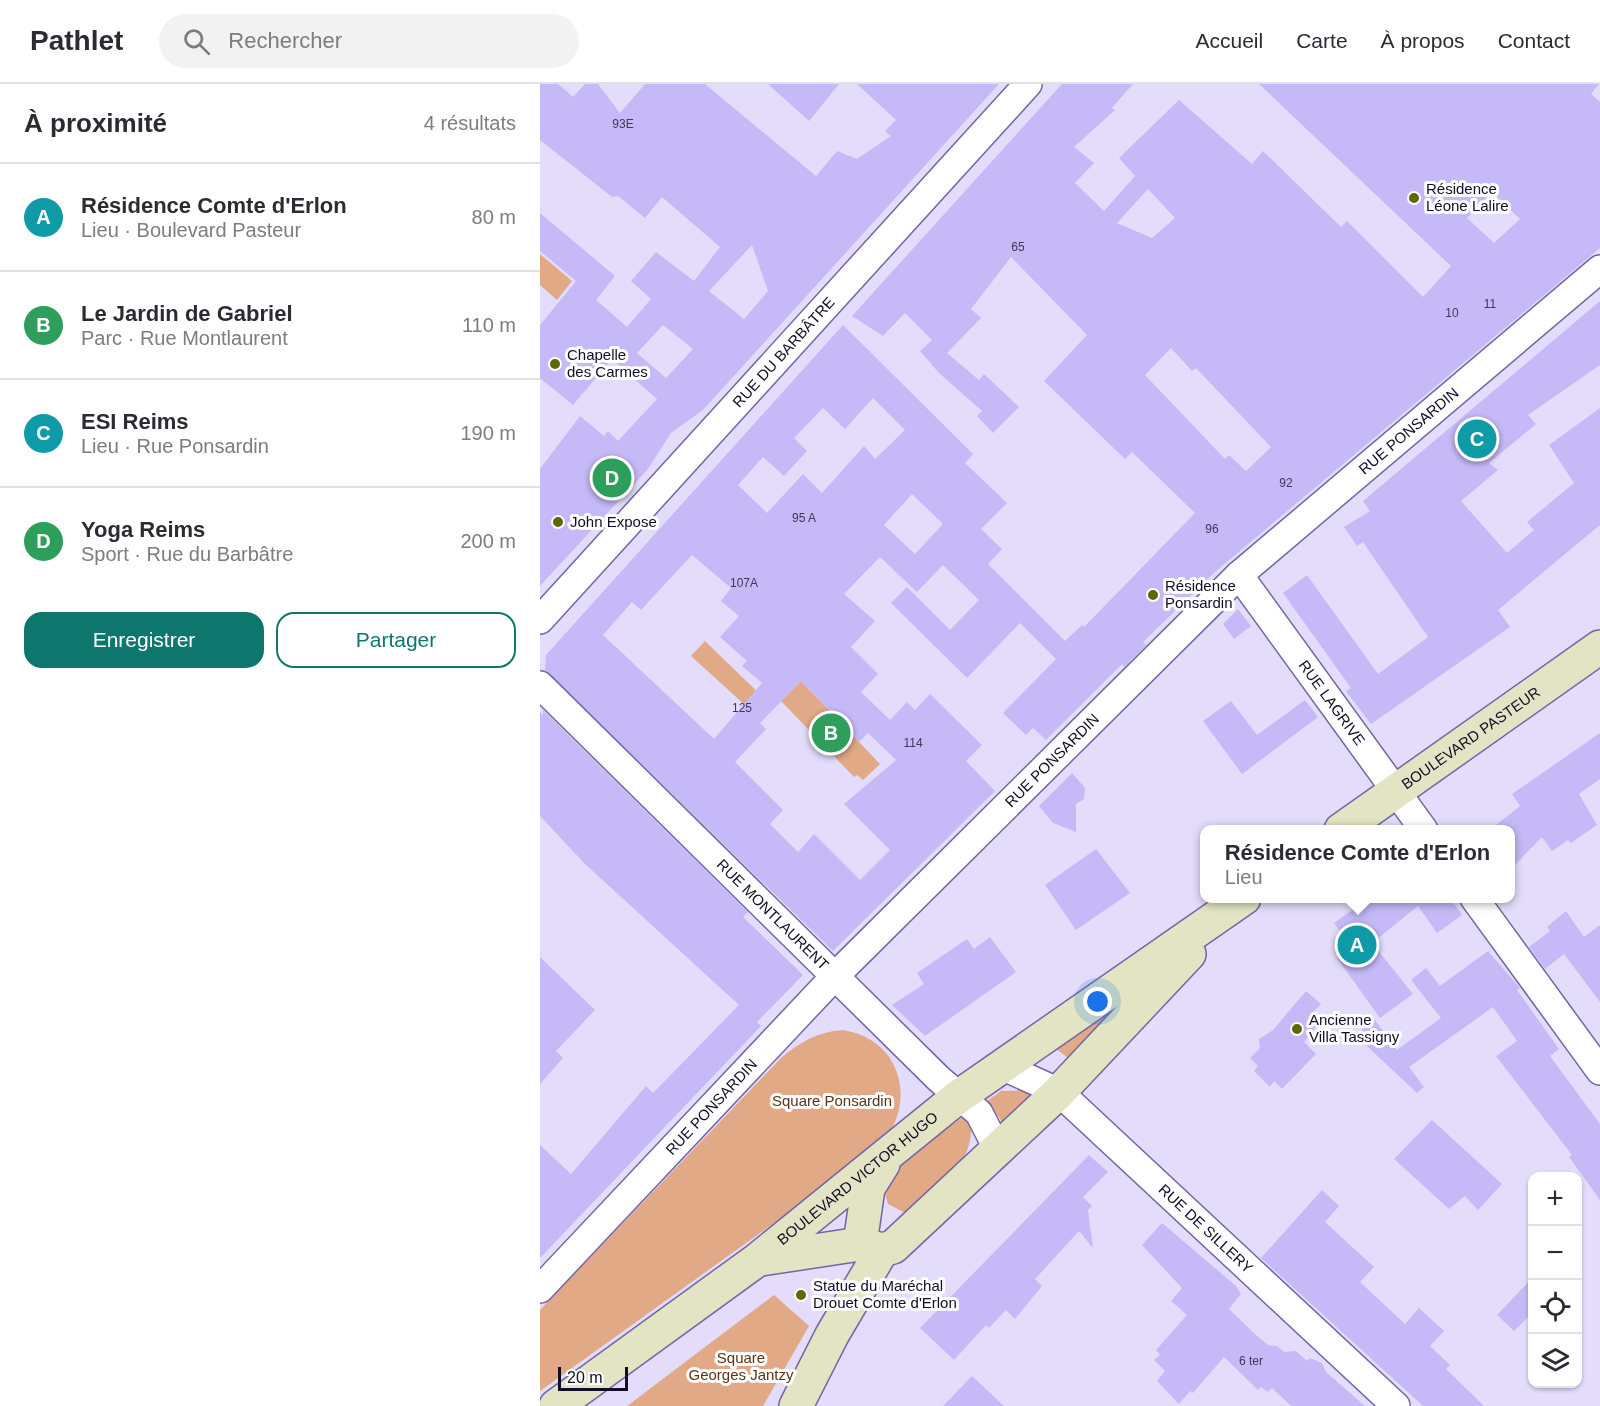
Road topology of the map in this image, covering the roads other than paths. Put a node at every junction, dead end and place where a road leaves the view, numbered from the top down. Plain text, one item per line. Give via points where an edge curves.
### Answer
1 (1028, 84) edge
2 (1600, 269) edge
3 (1239, 575) junction
4 (540, 621) edge
5 (1600, 647) edge
6 (540, 685) edge
7 (1395, 790) junction
8 (1348, 825) edge
9 (1420, 825) edge
10 (1238, 903) edge
11 (1239, 903) edge
12 (1478, 903) edge
13 (835, 976) junction
14 (1004, 1067) junction
15 (1600, 1071) edge
16 (1059, 1092) junction
17 (958, 1097) junction
18 (998, 1150) junction
19 (889, 1156) junction
20 (871, 1247) junction
21 (757, 1260) junction
22 (540, 1289) edge
23 (556, 1406) edge
24 (796, 1406) edge
25 (1396, 1406) edge

1 - 4 street, RUE DU BARBÂTRE
2 - 3 street, RUE PONSARDIN
3 - 7 street, RUE LAGRIVE
3 - 13 street, RUE PONSARDIN
5 - 7 main road, BOULEVARD PASTEUR
6 - 13 street, RUE MONTLAURENT
7 - 8 main road, BOULEVARD PASTEUR
7 - 9 street, RUE LAGRIVE
10 - 14 main road
11 - 16 main road
12 - 15 street
13 - 17 street, RUE MONTLAURENT
13 - 22 street, RUE PONSARDIN
14 - 16 street, RUE DE SILLERY
14 - 17 main road
16 - 18 main road
16 - 25 street, RUE DE SILLERY
17 - 18 street, RUE MONTLAURENT via 979,1113
17 - 19 main road, BOULEVARD VICTOR HUGO
18 - 20 main road via 893,1247
19 - 20 main road via 868,1188
19 - 21 main road, BOULEVARD VICTOR HUGO
20 - 21 main road, BOULEVARD VICTOR HUGO
20 - 24 main road
21 - 23 main road, BOULEVARD VICTOR HUGO

